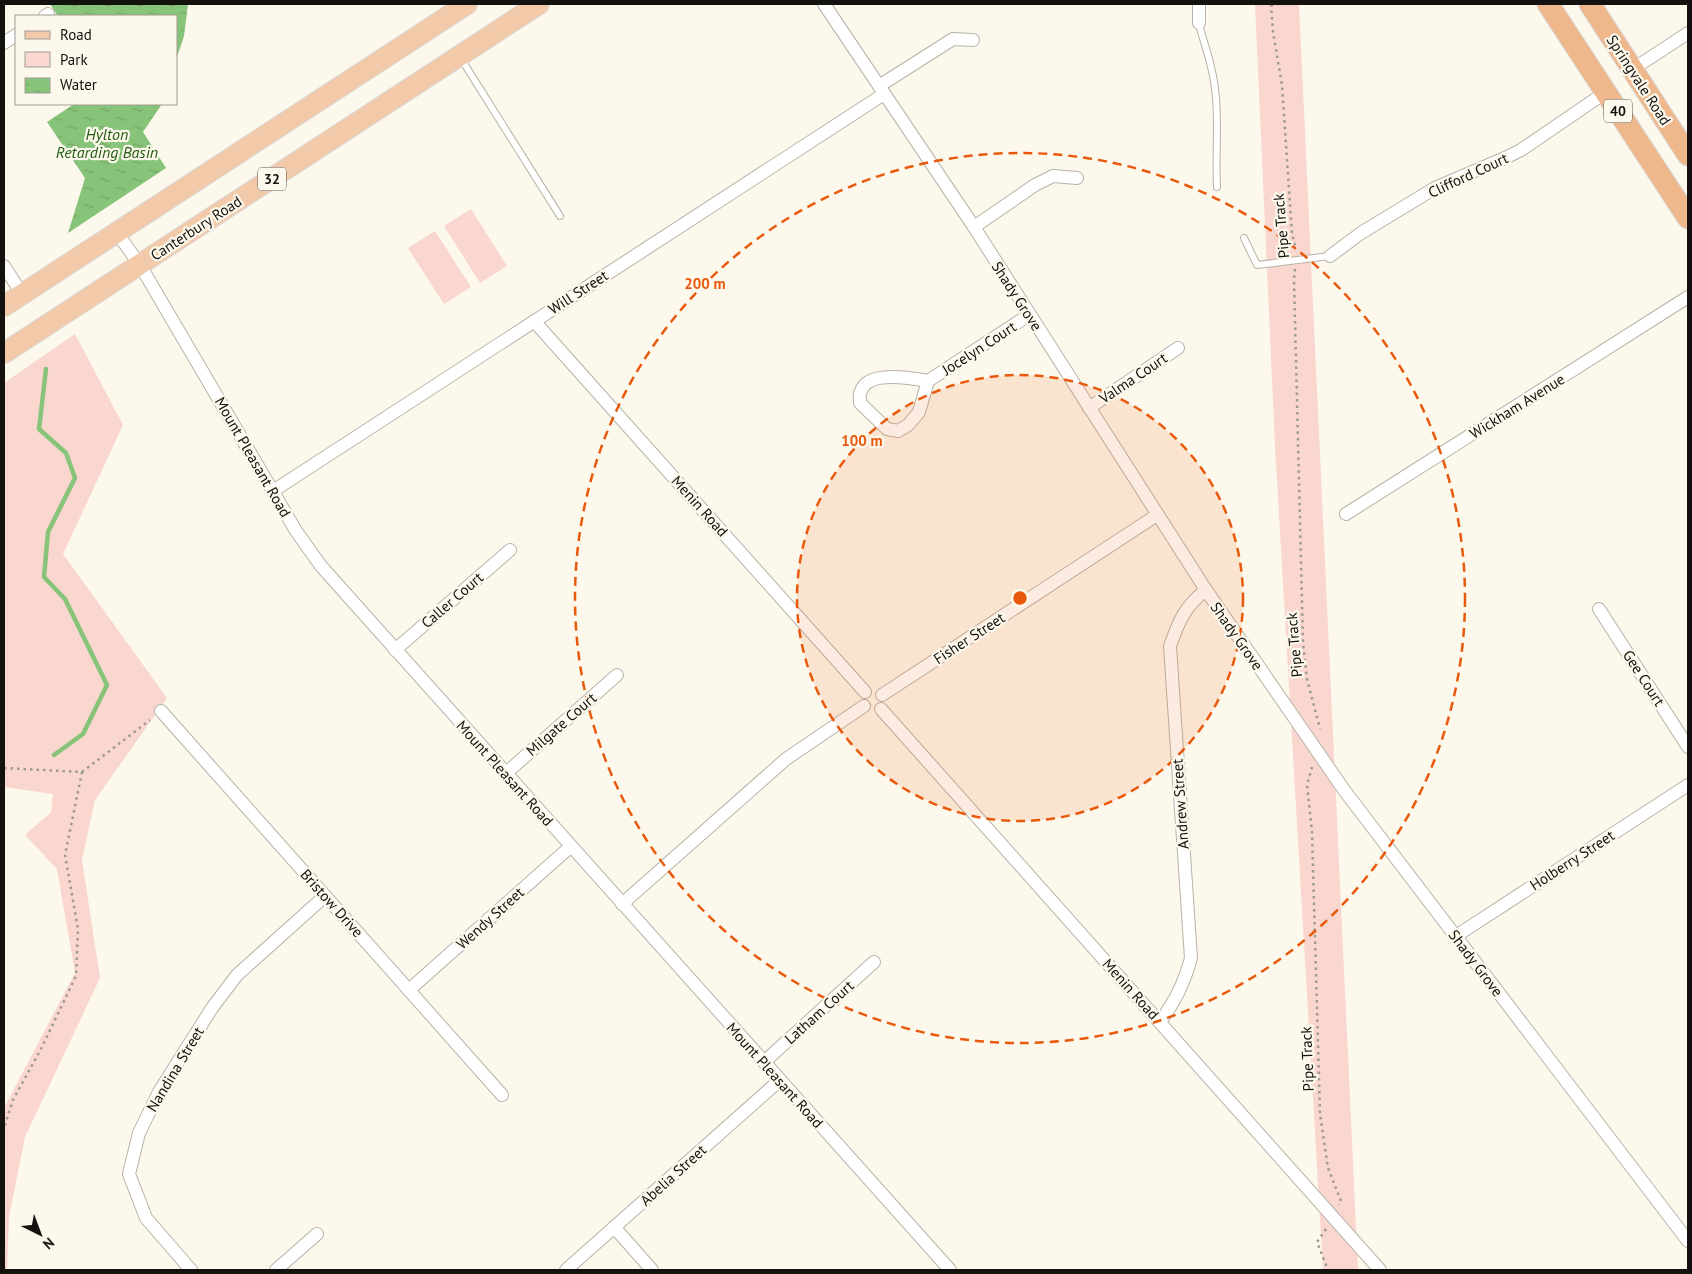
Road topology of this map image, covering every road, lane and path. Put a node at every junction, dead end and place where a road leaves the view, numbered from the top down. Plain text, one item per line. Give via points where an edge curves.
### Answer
1 (467, 4) edge
2 (539, 4) edge
3 (824, 4) edge
4 (1199, 4) edge
5 (1279, 4) edge
6 (1548, 4) edge
7 (1590, 4) edge
8 (1271, 5) edge
9 (1199, 23) joint
10 (1688, 33) edge
11 (15, 36) edge
12 (973, 40) dead end
13 (4, 43) edge
14 (459, 56) junction
15 (1633, 69) junction
16 (882, 90) junction
17 (1606, 92) junction
18 (1688, 155) edge
19 (1077, 178) dead end
20 (1217, 187) dead end
21 (560, 216) dead end
22 (1688, 218) edge
23 (974, 227) junction
24 (117, 233) junction
25 (1244, 238) dead end
26 (1330, 256) joint
27 (1297, 259) junction
28 (140, 265) junction
29 (4, 266) edge
30 (22, 294) junction
31 (1688, 297) edge
32 (4, 306) edge
33 (1029, 315) junction
34 (534, 321) junction
35 (1178, 348) dead end
36 (4, 353) edge
37 (928, 381) junction
38 (1089, 408) junction
39 (272, 491) junction
40 (1346, 514) dead end
41 (1157, 515) junction
42 (510, 550) dead end
43 (1206, 590) junction
44 (1599, 609) dead end
45 (395, 650) junction
46 (617, 675) dead end
47 (866, 692) junction
48 (882, 695) junction
49 (864, 706) junction
50 (881, 709) junction
51 (161, 711) joint
52 (1688, 747) edge
53 (1316, 750) junction
54 (4, 768) edge
55 (82, 772) junction
56 (505, 774) junction
57 (1688, 784) edge
58 (570, 847) junction
59 (325, 896) junction
60 (622, 904) junction
61 (1456, 936) junction
62 (874, 962) dead end
63 (409, 990) junction
64 (1160, 1022) junction
65 (764, 1062) junction
66 (780, 1080) junction
67 (502, 1095) dead end
68 (4, 1128) edge
69 (1333, 1219) junction
70 (614, 1227) junction
71 (317, 1234) dead end
72 (1688, 1241) edge
73 (191, 1270) edge
74 (276, 1270) edge
75 (566, 1270) edge
76 (652, 1270) edge
77 (950, 1270) edge
78 (1328, 1270) edge
79 (1380, 1270) edge

1 - 24 main road, 32
2 - 14 main road, Canterbury Road / 32
3 - 16 street, Shady Grove
4 - 9 street
5 - 8 path
6 - 17 highway, 40
7 - 15 highway, Springvale Road / 40
8 - 27 path, Pipe Track via 1282,85 1292,234
9 - 20 lane via 1212,68 1216,104
10 - 15 street
11 - 13 street
12 - 16 street, Will Street via 953,39
14 - 21 lane
14 - 28 main road, Canterbury Road / 32
15 - 18 highway, Springvale Road / 40
16 - 23 street, Shady Grove
16 - 34 street, Will Street
17 - 22 highway, 40
17 - 26 street, Clifford Court via 1521,150 1436,188 1361,233
19 - 23 street via 1052,176
23 - 33 street, Shady Grove
24 - 28 street, Mount Pleasant Road
24 - 30 main road, 32
25 - 27 lane via 1257,265
26 - 27 lane
27 - 53 path, Pipe Track via 1294,279 1303,643 1307,679 1322,741
28 - 36 main road, Canterbury Road / 32
28 - 39 street, Mount Pleasant Road
29 - 30 street
30 - 32 main road, 32
31 - 40 street, Wickham Avenue
33 - 37 street, Jocelyn Court
33 - 38 street, Shady Grove
34 - 39 street, Will Street
34 - 47 street, Menin Road
35 - 38 street, Valma Court
37 - 37 street, Jocelyn Court via 919,412 908,425 898,430 887,429 860,403 861,391 868,382 896,376
38 - 41 street, Shady Grove
39 - 45 street, Mount Pleasant Road via 321,566
41 - 43 street, Shady Grove
41 - 48 street, Fisher Street
42 - 45 street, Caller Court
43 - 53 street, Shady Grove
43 - 64 street, Andrew Street via 1192,601 1179,621 1170,646 1191,958 1174,1003
44 - 52 street, Gee Court
45 - 56 street, Mount Pleasant Road
46 - 56 street, Milgate Court
47 - 48 street via 874,689
47 - 49 street via 862,700
48 - 50 street
49 - 50 street via 872,712
49 - 60 street via 786,759
50 - 64 street, Menin Road
51 - 55 path
51 - 59 street, Bristow Drive
53 - 61 street, Shady Grove
53 - 69 path, Pipe Track via 1307,785 1312,832 1320,1114 1328,1168 1341,1201
54 - 55 path
55 - 68 path via 65,855 78,929 76,976 42,1049 13,1100
56 - 58 street, Mount Pleasant Road
57 - 61 street, Holberry Street
58 - 60 street, Mount Pleasant Road
58 - 63 street, Wendy Street
59 - 63 street, Bristow Drive
59 - 73 street, Nandina Street via 237,975 159,1092 139,1133 129,1174 146,1218
60 - 65 street, Mount Pleasant Road
61 - 72 street, Shady Grove
62 - 65 street, Latham Court
63 - 67 street, Bristow Drive
64 - 69 street, Menin Road
65 - 66 street, Mount Pleasant Road
66 - 70 street, Abelia Street
66 - 77 street, Mount Pleasant Road
69 - 78 path, Pipe Track via 1317,1242
69 - 79 street, Menin Road
70 - 75 street, Abelia Street
70 - 76 street
71 - 74 street

